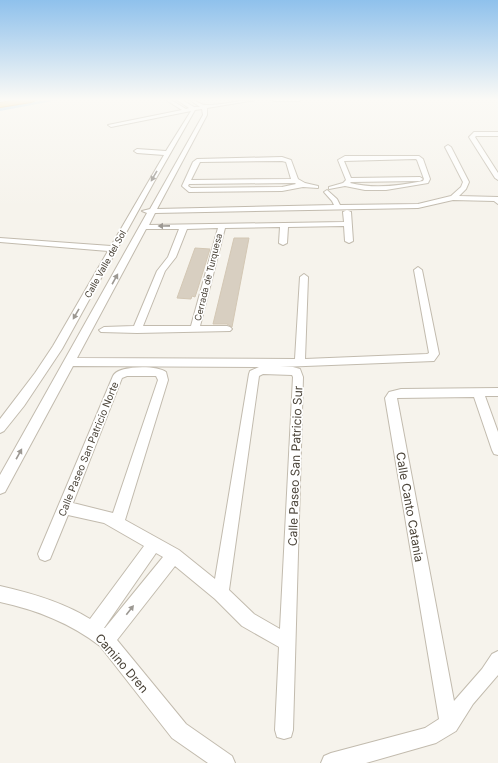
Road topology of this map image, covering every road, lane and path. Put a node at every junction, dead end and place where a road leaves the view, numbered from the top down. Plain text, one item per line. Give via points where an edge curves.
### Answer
1 (178, 136) edge
2 (193, 136) edge
3 (473, 136) edge
4 (448, 147) dead end
5 (137, 151) dead end
6 (167, 153) junction
7 (498, 178) edge
8 (295, 181) junction
9 (187, 182) junction
10 (347, 182) junction
11 (466, 182) junction
12 (302, 185) junction
13 (316, 188) junction
14 (326, 191) junction
15 (453, 198) junction
16 (495, 200) edge
17 (324, 206) junction
18 (337, 206) junction
19 (135, 208) junction
20 (153, 208) junction
21 (347, 212) dead end
22 (348, 224) junction
23 (284, 225) junction
24 (222, 226) junction
25 (183, 229) junction
26 (142, 230) junction
27 (0, 240) edge
28 (349, 241) dead end
29 (283, 243) dead end
30 (114, 249) junction
31 (418, 270) dead end
32 (304, 277) dead end
33 (195, 328) junction
34 (227, 329) dead end
35 (104, 330) dead end
36 (137, 330) junction
37 (69, 362) junction
38 (300, 363) junction
39 (478, 392) junction
40 (498, 392) edge
41 (0, 428) edge
42 (498, 450) edge
43 (0, 488) edge
44 (64, 508) junction
45 (117, 523) junction
46 (154, 544) junction
47 (45, 554) dead end
48 (174, 555) junction
49 (221, 593) junction
50 (0, 594) edge
51 (100, 635) junction
52 (288, 644) junction
53 (495, 670) edge
54 (449, 724) junction
55 (284, 730) dead end
56 (225, 763) edge
57 (331, 763) edge

1 - 6 street, Calle Valle del Sol
2 - 20 street
3 - 7 street
4 - 11 street
5 - 6 street
6 -> 19 street, Calle Valle del Sol
8 - 9 street
8 - 9 street via 289,161 286,160 201,160 196,162
8 - 12 street
9 - 12 street via 185,188 189,190 282,189
10 - 10 street via 360,188 404,187 426,182 427,179 417,157 342,159
10 - 14 street
11 - 15 street via 464,188
11 - 16 street via 478,193
12 - 13 street
13 - 14 street via 317,191
13 - 14 street via 324,185
14 - 17 street
14 - 18 street
15 - 16 street
15 - 18 street via 414,206
17 - 18 street
17 - 20 street
19 - 20 street
19 - 30 street, Calle Valle del Sol
20 - 26 street
21 - 22 street
22 - 23 street, Cerrada de Turquesa
22 - 28 street
23 - 24 street, Cerrada de Turquesa
23 - 29 street
24 - 25 street, Cerrada de Turquesa
24 - 33 street, Cerrada de Turquesa
25 - 26 street, Cerrada de Turquesa
25 - 36 street via 172,257 161,271
37 -> 26 street
27 - 30 street
30 -> 41 street, Calle Valle del Sol via 20,406
31 - 38 street via 433,357
32 - 38 street
33 - 34 street, Cerrada de Turquesa
33 - 36 street, Cerrada de Turquesa
35 - 36 street, Cerrada de Turquesa
37 - 38 street
43 -> 37 street
39 - 40 street, Calle Canto Catania
39 - 42 street
39 - 54 street, Calle Canto Catania via 401,393 391,398
44 - 45 street via 107,517
44 - 45 street, Calle Paseo San Patricio Norte via 118,376 126,372 158,372 163,380
44 - 47 street, Calle Paseo San Patricio Norte
45 - 46 street
46 - 48 street
46 - 51 street
48 - 49 street
51 -> 48 street
49 - 52 street via 248,620
49 - 52 street, Calle Paseo San Patricio Sur via 254,374 261,370 293,371 298,377
50 - 51 street, Camino Dren via 24,599 73,618
51 - 56 street, Camino Dren via 179,731
52 - 55 street, Calle Paseo San Patricio Sur
53 - 54 street via 466,698
54 - 57 street via 429,736

